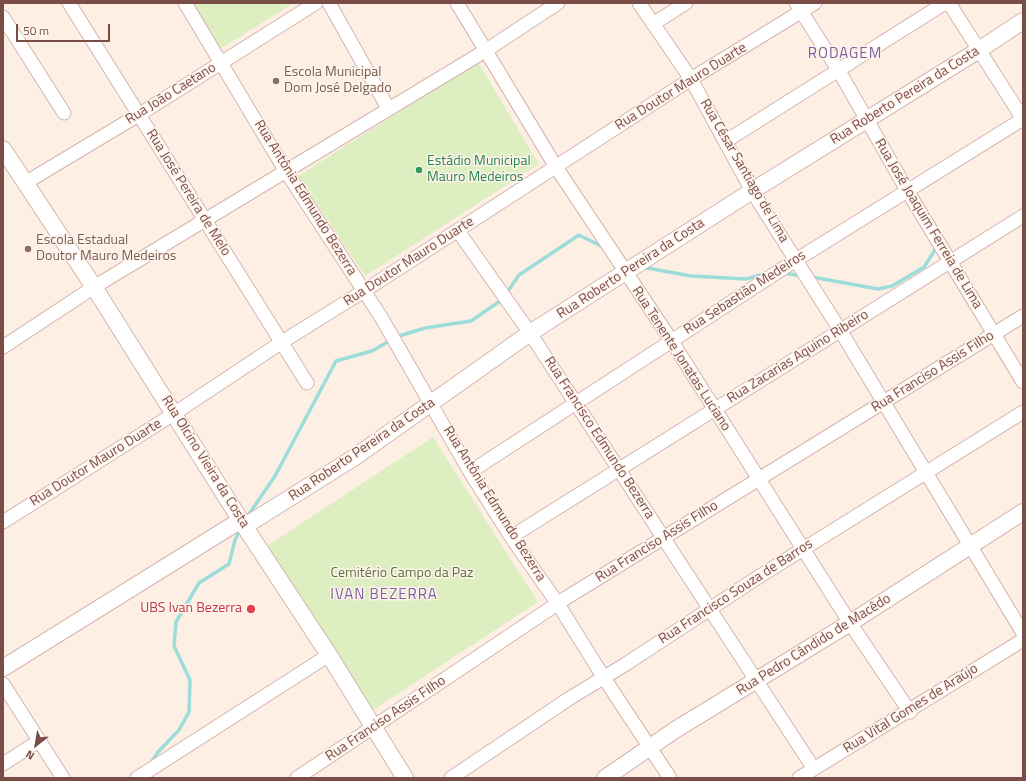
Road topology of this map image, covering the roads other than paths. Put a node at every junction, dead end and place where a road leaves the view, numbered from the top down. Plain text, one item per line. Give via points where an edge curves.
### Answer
1 (69, 3) edge
2 (185, 3) edge
3 (316, 3) edge
4 (329, 3) edge
5 (457, 3) edge
6 (558, 3) edge
7 (639, 3) edge
8 (686, 3) edge
9 (815, 3) edge
10 (945, 3) edge
11 (949, 3) edge
12 (798, 8) edge
13 (3, 17) edge
14 (1023, 21) edge
15 (653, 24) junction
16 (485, 50) junction
17 (979, 50) junction
18 (221, 62) junction
19 (839, 71) junction
20 (691, 79) junction
21 (388, 108) junction
22 (64, 113) dead end
23 (140, 114) junction
24 (1023, 119) edge
25 (867, 121) junction
26 (726, 141) junction
27 (3, 149) edge
28 (556, 167) junction
29 (285, 170) junction
30 (25, 183) junction
31 (752, 191) junction
32 (908, 192) junction
33 (1023, 216) edge
34 (204, 220) junction
35 (458, 230) junction
36 (796, 260) junction
37 (951, 261) junction
38 (626, 274) junction
39 (94, 287) junction
40 (364, 291) junction
41 (1023, 316) edge
42 (840, 330) junction
43 (530, 333) junction
44 (993, 334) junction
45 (671, 340) junction
46 (282, 342) junction
47 (3, 347) edge
48 (1023, 382) edge
49 (307, 383) dead end
50 (576, 402) junction
51 (432, 403) junction
52 (883, 403) junction
53 (714, 410) junction
54 (1023, 412) edge
55 (175, 413) junction
56 (620, 469) junction
57 (470, 472) junction
58 (925, 472) junction
59 (758, 479) junction
60 (1023, 512) edge
61 (3, 522) edge
62 (243, 523) junction
63 (511, 537) junction
64 (663, 537) junction
65 (970, 548) junction
66 (802, 549) junction
67 (558, 604) junction
68 (710, 609) junction
69 (850, 623) junction
70 (1023, 633) edge
71 (1023, 640) edge
72 (329, 655) junction
73 (3, 668) edge
74 (604, 678) junction
75 (757, 680) junction
76 (3, 684) edge
77 (910, 712) junction
78 (374, 727) junction
79 (39, 741) junction
80 (650, 747) junction
81 (3, 764) edge
82 (814, 769) junction
83 (63, 778) edge
84 (137, 778) edge
85 (297, 778) edge
86 (405, 778) edge
87 (451, 778) edge
88 (605, 778) edge
89 (670, 778) edge
90 (799, 778) edge

1 - 23 street, Rua José Pereira de Melo
2 - 18 street, Rua Antônia Edmundo Bezerra
3 - 18 street, Rua João Caetano
4 - 21 street
5 - 16 street, Rua Tenente Jonatas Luciano
6 - 16 street
7 - 15 street, Rua César Santiago de Lima
8 - 15 street
9 - 12 street, Rua Doutor Mauro Duarte
10 - 19 street
11 - 17 street
12 - 19 street, Rua José Joaquim Ferreia de Lima
12 - 20 street, Rua Doutor Mauro Duarte
13 - 22 street
14 - 17 street, Rua Roberto Pereira da Costa
15 - 20 street, Rua César Santiago de Lima
16 - 21 street
16 - 28 street, Rua Tenente Jonatas Luciano
17 - 24 street
17 - 25 street, Rua Roberto Pereira da Costa
18 - 23 street, Rua João Caetano
18 - 29 street, Rua Antônia Edmundo Bezerra
19 - 25 street, Rua José Joaquim Ferreia de Lima
19 - 26 street
20 - 26 street, Rua César Santiago de Lima
20 - 28 street, Rua Doutor Mauro Duarte
21 - 29 street
23 - 30 street, Rua João Caetano
23 - 34 street, Rua José Pereira de Melo
24 - 32 street, Rua Sebastião Medeiros
25 - 31 street, Rua Roberto Pereira da Costa
25 - 32 street, Rua José Joaquim Ferreia de Lima
26 - 31 street, Rua César Santiago de Lima
27 - 30 street, Rua Olcino Vieira da Costa
28 - 35 street, Rua Doutor Mauro Duarte
28 - 38 street, Rua Tenente Jonatas Luciano
29 - 34 street
29 - 40 street, Rua Antônia Edmundo Bezerra
30 - 39 street, Rua Olcino Vieira da Costa
31 - 36 street, Rua César Santiago de Lima
31 - 38 street, Rua Roberto Pereira da Costa
32 - 36 street, Rua Sebastião Medeiros
32 - 37 street, Rua José Joaquim Ferreia de Lima
33 - 37 street, Rua Zacarias Aquino Ribeiro
34 - 39 street
34 - 46 street, Rua José Pereira de Melo
35 - 40 street, Rua Doutor Mauro Duarte
35 - 43 street, Rua Francisco Edmundo Bezerra
36 - 42 street, Rua César Santiago de Lima
36 - 45 street, Rua Sebastião Medeiros
37 - 42 street, Rua Zacarias Aquino Ribeiro
37 - 44 street, Rua José Joaquim Ferreia de Lima
38 - 43 street, Rua Roberto Pereira da Costa
38 - 45 street, Rua Tenente Jonatas Luciano
39 - 47 street
39 - 55 street, Rua Olcino Vieira da Costa
40 - 46 street, Rua Doutor Mauro Duarte
40 - 51 street, Rua Antônia Edmundo Bezerra
41 - 44 street, Rua Franciso Assis Filho
42 - 52 street, Rua César Santiago de Lima
42 - 53 street, Rua Zacarias Aquino Ribeiro
43 - 50 street, Rua Francisco Edmundo Bezerra
43 - 51 street, Rua Roberto Pereira da Costa
44 - 48 street, Rua José Joaquim Ferreia de Lima
44 - 52 street, Rua Franciso Assis Filho
45 - 50 street, Rua Sebastião Medeiros
45 - 53 street, Rua Tenente Jonatas Luciano
46 - 49 street, Rua José Pereira de Melo
46 - 55 street, Rua Doutor Mauro Duarte
50 - 56 street, Rua Francisco Edmundo Bezerra
50 - 57 street, Rua Sebastião Medeiros
51 - 57 street, Rua Antônia Edmundo Bezerra
51 - 62 street, Rua Roberto Pereira da Costa via 355,457
52 - 58 street, Rua César Santiago de Lima
52 - 59 street, Rua Franciso Assis Filho
53 - 56 street, Rua Zacarias Aquino Ribeiro
53 - 59 street, Rua Tenente Jonatas Luciano
54 - 58 street, Rua Francisco Souza de Barros
55 - 61 street, Rua Doutor Mauro Duarte
55 - 62 street, Rua Olcino Vieira da Costa
56 - 63 street, Rua Zacarias Aquino Ribeiro
56 - 64 street, Rua Francisco Edmundo Bezerra
57 - 63 street, Rua Antônia Edmundo Bezerra
58 - 65 street, Rua César Santiago de Lima
58 - 66 street, Rua Francisco Souza de Barros
59 - 64 street, Rua Franciso Assis Filho
59 - 66 street, Rua Tenente Jonatas Luciano
60 - 65 street, Rua Pedro Cândido de Macêdo
62 - 72 street, Rua Olcino Vieira da Costa
62 - 73 street, Rua Roberto Pereira da Costa
63 - 67 street, Rua Antônia Edmundo Bezerra
64 - 67 street, Rua Franciso Assis Filho
64 - 68 street, Rua Francisco Edmundo Bezerra
65 - 69 street, Rua Pedro Cândido de Macêdo
65 - 70 street, Rua César Santiago de Lima
66 - 68 street, Rua Francisco Souza de Barros
66 - 69 street, Rua Tenente Jonatas Luciano
67 - 74 street, Rua Antônia Edmundo Bezerra
67 - 78 street, Rua Franciso Assis Filho
68 - 74 street, Rua Francisco Souza de Barros
68 - 75 street, Rua Francisco Edmundo Bezerra
69 - 75 street, Rua Pedro Cândido de Macêdo
69 - 77 street, Rua Tenente Jonatas Luciano
71 - 77 street, Rua Vital Gomes de Araújo
72 - 78 street, Rua Olcino Vieira da Costa
72 - 84 street
74 - 80 street, Rua Antônia Edmundo Bezerra
74 - 87 street, Rua Francisco Souza de Barros
75 - 80 street, Rua Pedro Cândido de Macêdo
75 - 82 street, Rua Francisco Edmundo Bezerra
76 - 79 street
77 - 82 street, Rua Vital Gomes de Araújo
78 - 85 street, Rua Franciso Assis Filho
78 - 86 street, Rua Olcino Vieira da Costa
79 - 81 street
79 - 83 street
80 - 88 street, Rua Pedro Cândido de Macêdo
80 - 89 street, Rua Antônia Edmundo Bezerra
82 - 90 street, Rua Vital Gomes de Araújo

